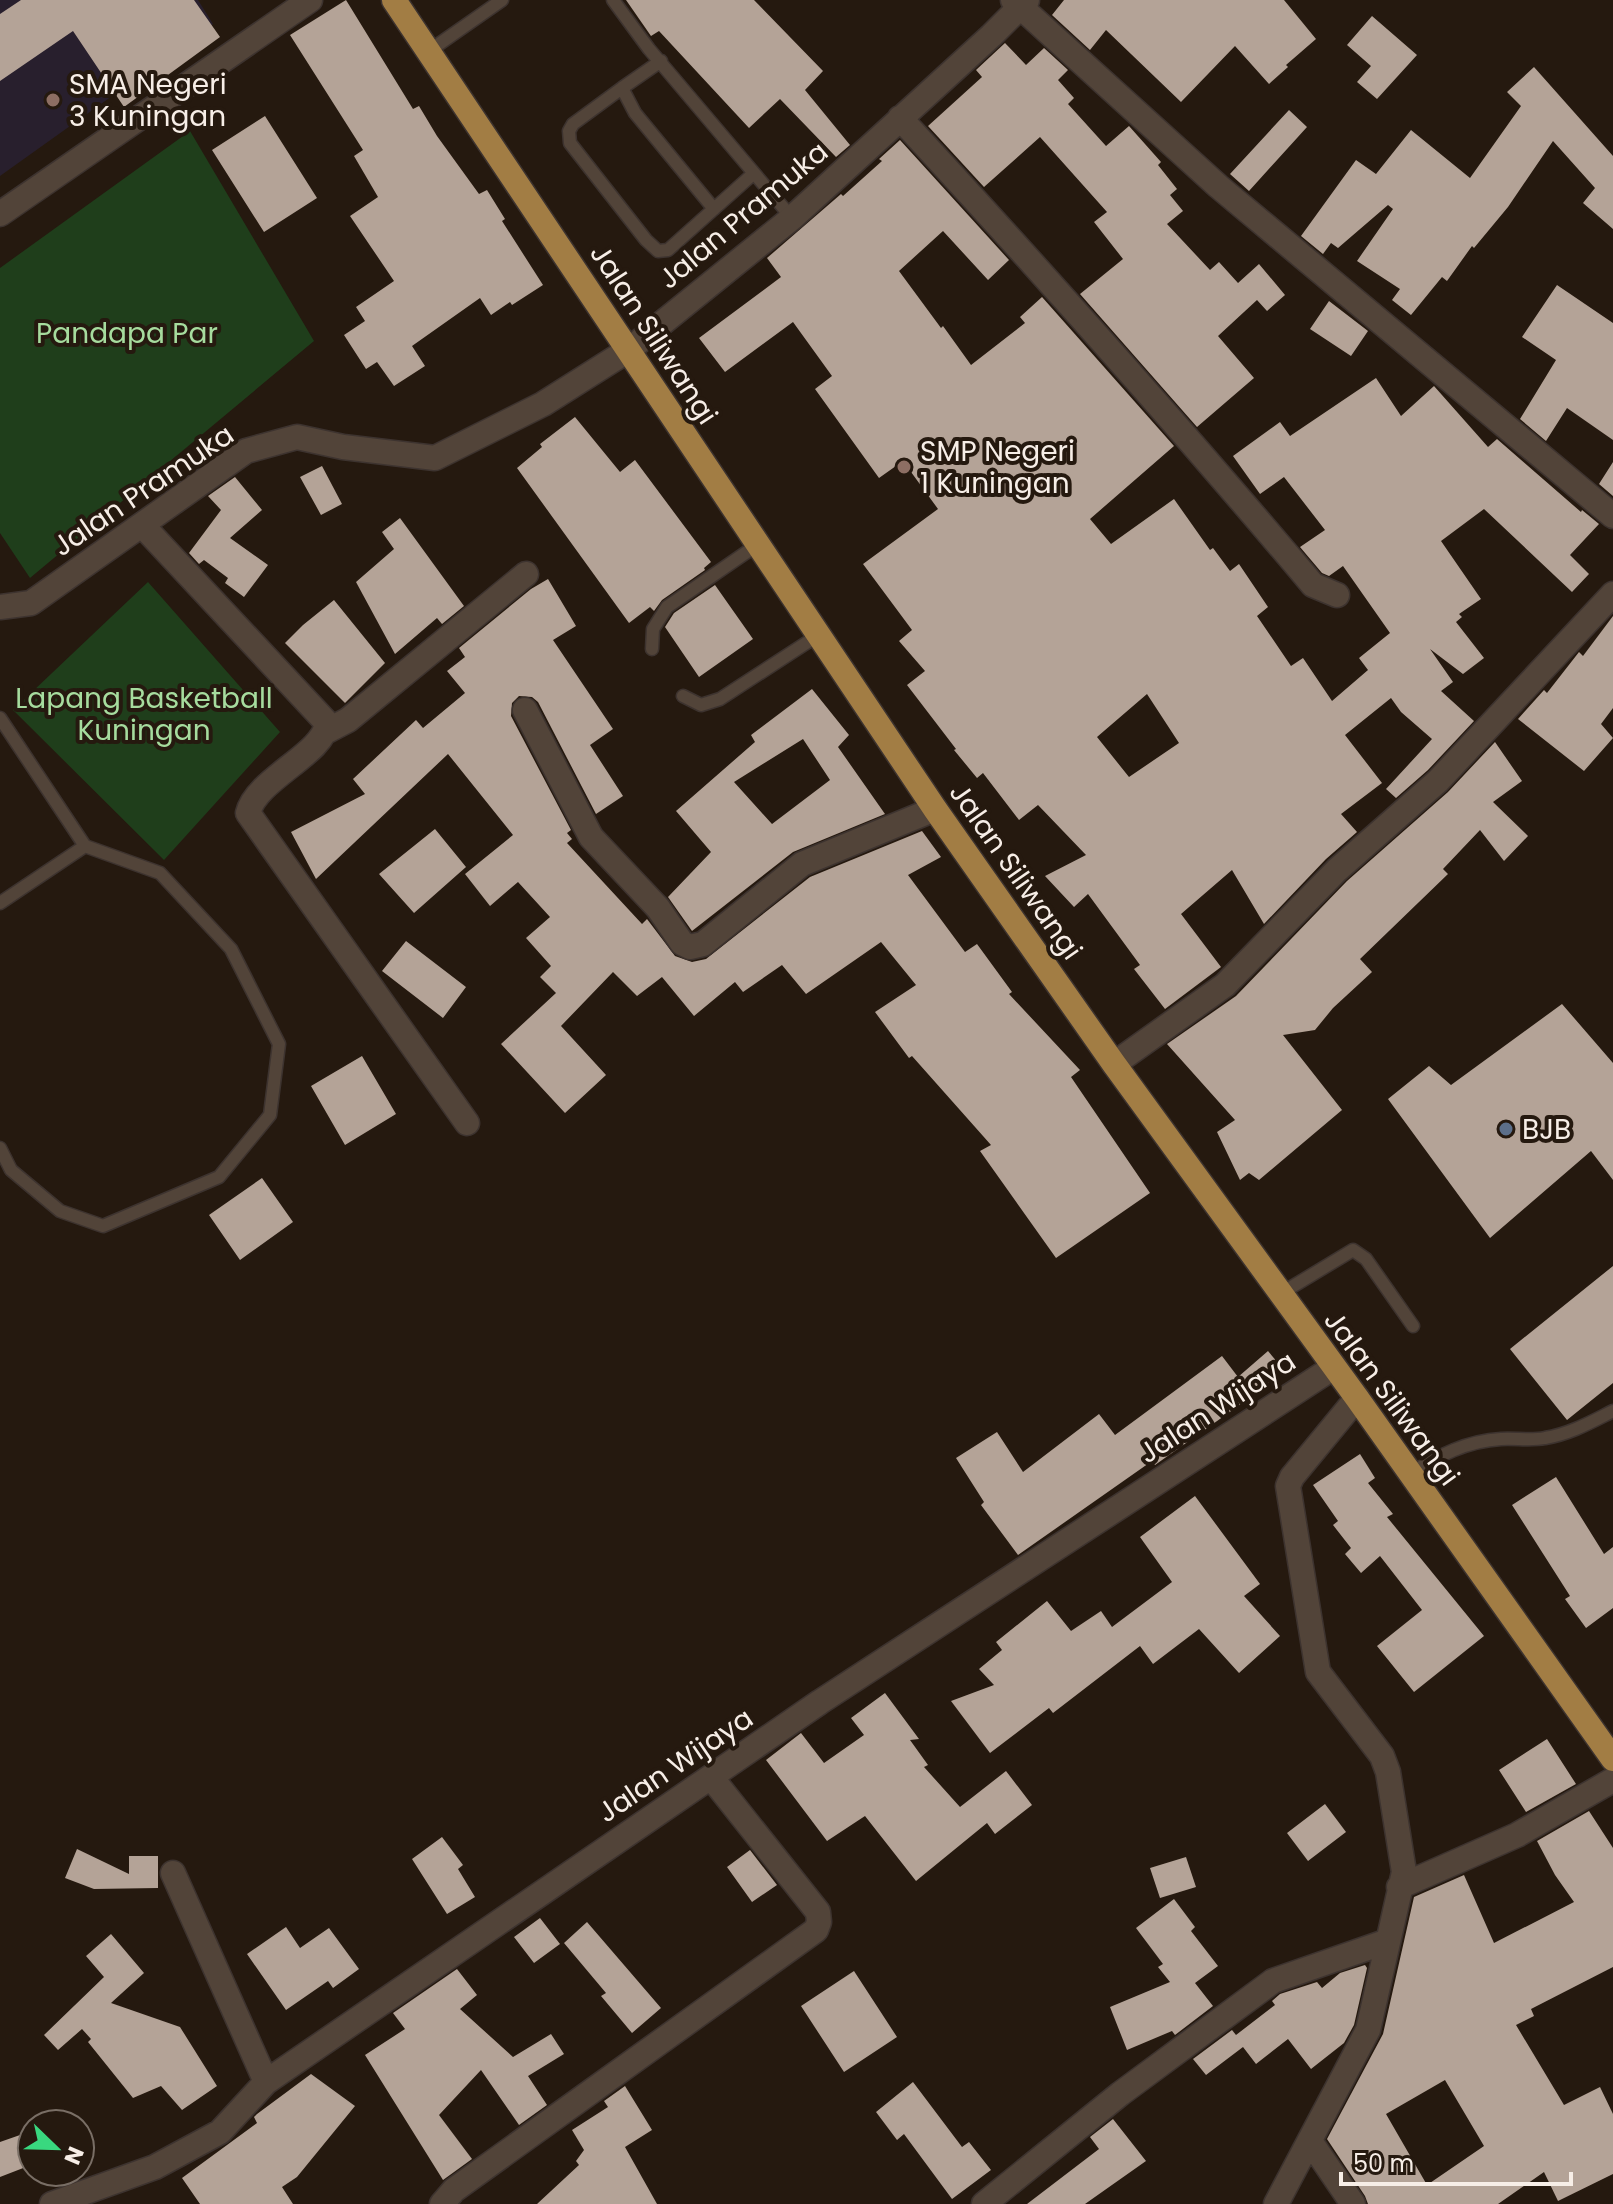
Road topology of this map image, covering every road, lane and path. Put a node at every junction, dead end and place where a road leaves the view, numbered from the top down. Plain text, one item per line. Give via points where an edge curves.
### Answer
1 (310, 0) edge
2 (394, 0) edge
3 (502, 0) edge
4 (613, 0) edge
5 (1020, 2) edge
6 (429, 51) junction
7 (661, 61) junction
8 (622, 88) junction
9 (900, 118) junction
10 (753, 174) junction
11 (714, 209) junction
12 (0, 214) edge
13 (792, 218) junction
14 (630, 349) junction
15 (1613, 516) edge
16 (142, 525) junction
17 (757, 545) junction
18 (526, 574) dead end
19 (1613, 594) edge
20 (1337, 595) dead end
21 (0, 607) edge
22 (817, 636) junction
23 (652, 649) dead end
24 (683, 696) dead end
25 (525, 710) dead end
26 (0, 718) edge
27 (325, 732) junction
28 (935, 809) junction
29 (85, 846) junction
30 (0, 903) edge
31 (1114, 1064) junction
32 (467, 1123) dead end
33 (0, 1148) edge
34 (1280, 1294) junction
35 (1413, 1326) dead end
36 (1334, 1367) junction
37 (1357, 1398) junction
38 (1613, 1411) edge
39 (1410, 1474) junction
40 (1613, 1759) edge
41 (711, 1777) junction
42 (1613, 1780) edge
43 (173, 1873) dead end
44 (1399, 1887) junction
45 (1388, 1941) junction
46 (266, 2082) junction
47 (1310, 2141) junction
48 (52, 2204) edge
49 (442, 2204) edge
50 (984, 2204) edge
51 (1276, 2204) edge
52 (1353, 2204) edge

1 - 12 street
2 - 6 main road, Jalan Siliwangi
3 - 6 lane
4 - 7 lane
5 - 9 street, Jalan Pramuka via 991,36
5 - 15 street via 1218,186
6 - 14 main road, Jalan Siliwangi
7 - 8 lane
7 - 10 lane
8 - 11 lane via 643,124
8 - 11 lane via 569,131 570,143 590,170 658,251 668,250
9 - 13 street, Jalan Pramuka
9 - 20 street via 1186,433 1313,585
10 - 11 lane
10 - 13 lane
13 - 14 street, Jalan Pramuka
14 - 16 street, Jalan Pramuka via 543,404 435,458 297,437 246,451
14 - 17 main road, Jalan Siliwangi
16 - 21 street, Jalan Pramuka via 31,603
16 - 27 street via 327,723
17 - 22 main road, Jalan Siliwangi
17 - 23 lane via 667,607 653,629
18 - 27 street via 348,720
19 - 31 street via 1438,781 1337,870 1225,985
22 - 24 lane via 720,699 701,705
22 - 28 main road, Jalan Siliwangi
25 - 28 street via 591,837 690,947 703,944 802,864
26 - 29 lane
27 - 32 street via 254,797 248,813
28 - 31 main road, Jalan Siliwangi
29 - 30 lane
29 - 33 lane via 160,873 231,949 279,1044 270,1115 219,1177 103,1226 60,1211 11,1170
31 - 34 main road, Jalan Siliwangi
34 - 35 lane via 1353,1250 1366,1259
34 - 36 main road, Jalan Siliwangi
36 - 37 main road, Jalan Siliwangi
36 - 41 street, Jalan Wijaya
37 - 39 main road, Jalan Siliwangi
37 - 44 street via 1288,1486 1318,1672 1382,1756 1404,1872
38 - 39 lane via 1575,1431 1542,1439 1465,1445
39 - 40 main road, Jalan Siliwangi
41 - 46 street, Jalan Wijaya
41 - 49 street via 818,1912 816,1930 454,2190
42 - 44 street via 1493,1847
43 - 46 street
44 - 45 street
45 - 47 street via 1368,2030
45 - 50 street via 1273,1981 1120,2094
46 - 48 street, Jalan Wijaya via 220,2132 155,2167
47 - 51 street
47 - 52 street

